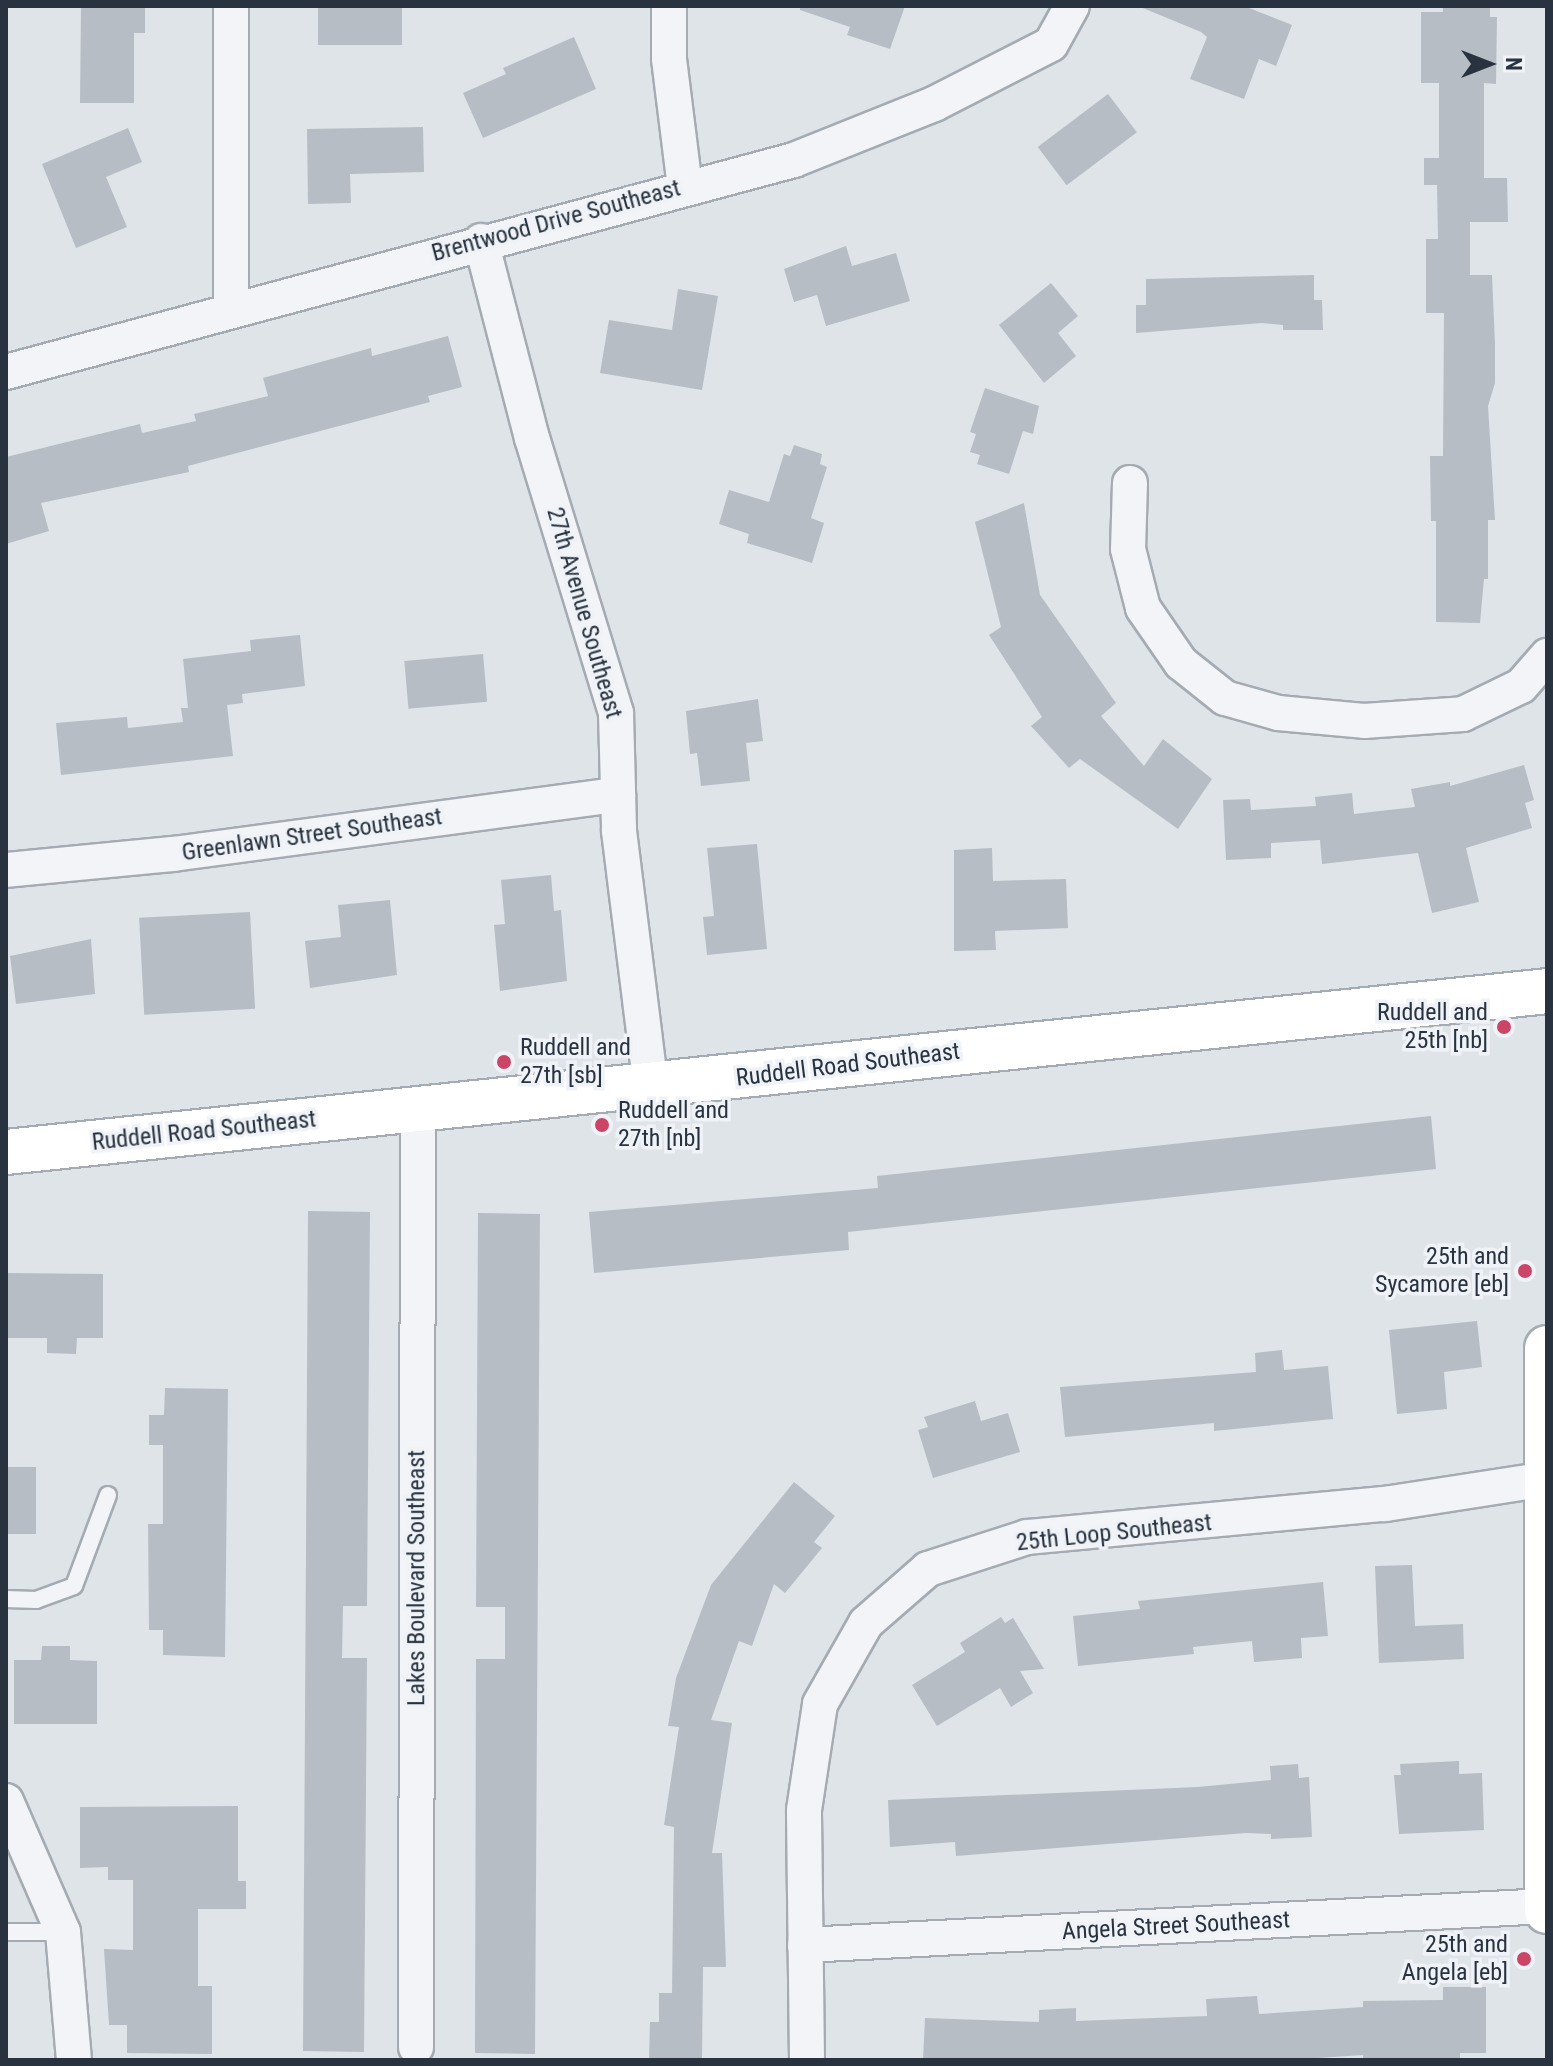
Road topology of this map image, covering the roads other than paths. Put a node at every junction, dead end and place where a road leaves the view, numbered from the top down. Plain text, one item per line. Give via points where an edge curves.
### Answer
1 (231, 6) edge
2 (669, 6) edge
3 (1072, 6) edge
4 (685, 187) junction
5 (481, 241) junction
6 (231, 309) junction
7 (6, 372) edge
8 (1130, 483) dead end
9 (1547, 656) edge
10 (618, 795) junction
11 (6, 870) edge
12 (1547, 991) edge
13 (651, 1088) junction
14 (418, 1109) junction
15 (6, 1152) edge
16 (1547, 1348) edge
17 (1546, 1479) edge
18 (108, 1495) dead end
19 (6, 1599) edge
20 (6, 1801) edge
21 (1547, 1909) edge
22 (6, 1932) edge
23 (63, 1932) junction
24 (805, 1945) junction
25 (416, 2047) dead end
26 (74, 2060) edge
27 (807, 2060) edge

1 - 6 street
2 - 4 street via 669,59
3 - 4 street, Brentwood Drive Southeast via 1051,44 934,104 794,160
4 - 5 street, Brentwood Drive Southeast
5 - 6 street, Brentwood Drive Southeast
5 - 10 street, 27th Avenue Southeast via 532,438 616,713
6 - 7 street, Brentwood Drive Southeast
8 - 9 street via 1128,549 1143,608 1181,663 1225,698 1278,713 1364,721 1463,714 1521,686
10 - 11 street, Greenlawn Street Southeast via 173,854
10 - 13 street, 27th Avenue Southeast
12 - 13 main road, Ruddell Road Southeast
13 - 14 main road, Ruddell Road Southeast
14 - 15 main road, Ruddell Road Southeast
14 - 25 street, Lakes Boulevard Southeast
16 - 17 main road
17 - 21 main road
17 - 24 street, 25th Loop Southeast via 1385,1504 1027,1537 928,1569 866,1623 820,1704 804,1810
18 - 19 lane via 74,1586 36,1600
20 - 23 street
21 - 24 street, Angela Street Southeast
22 - 23 lane
23 - 26 street
24 - 27 street, 25th Loop Southeast

